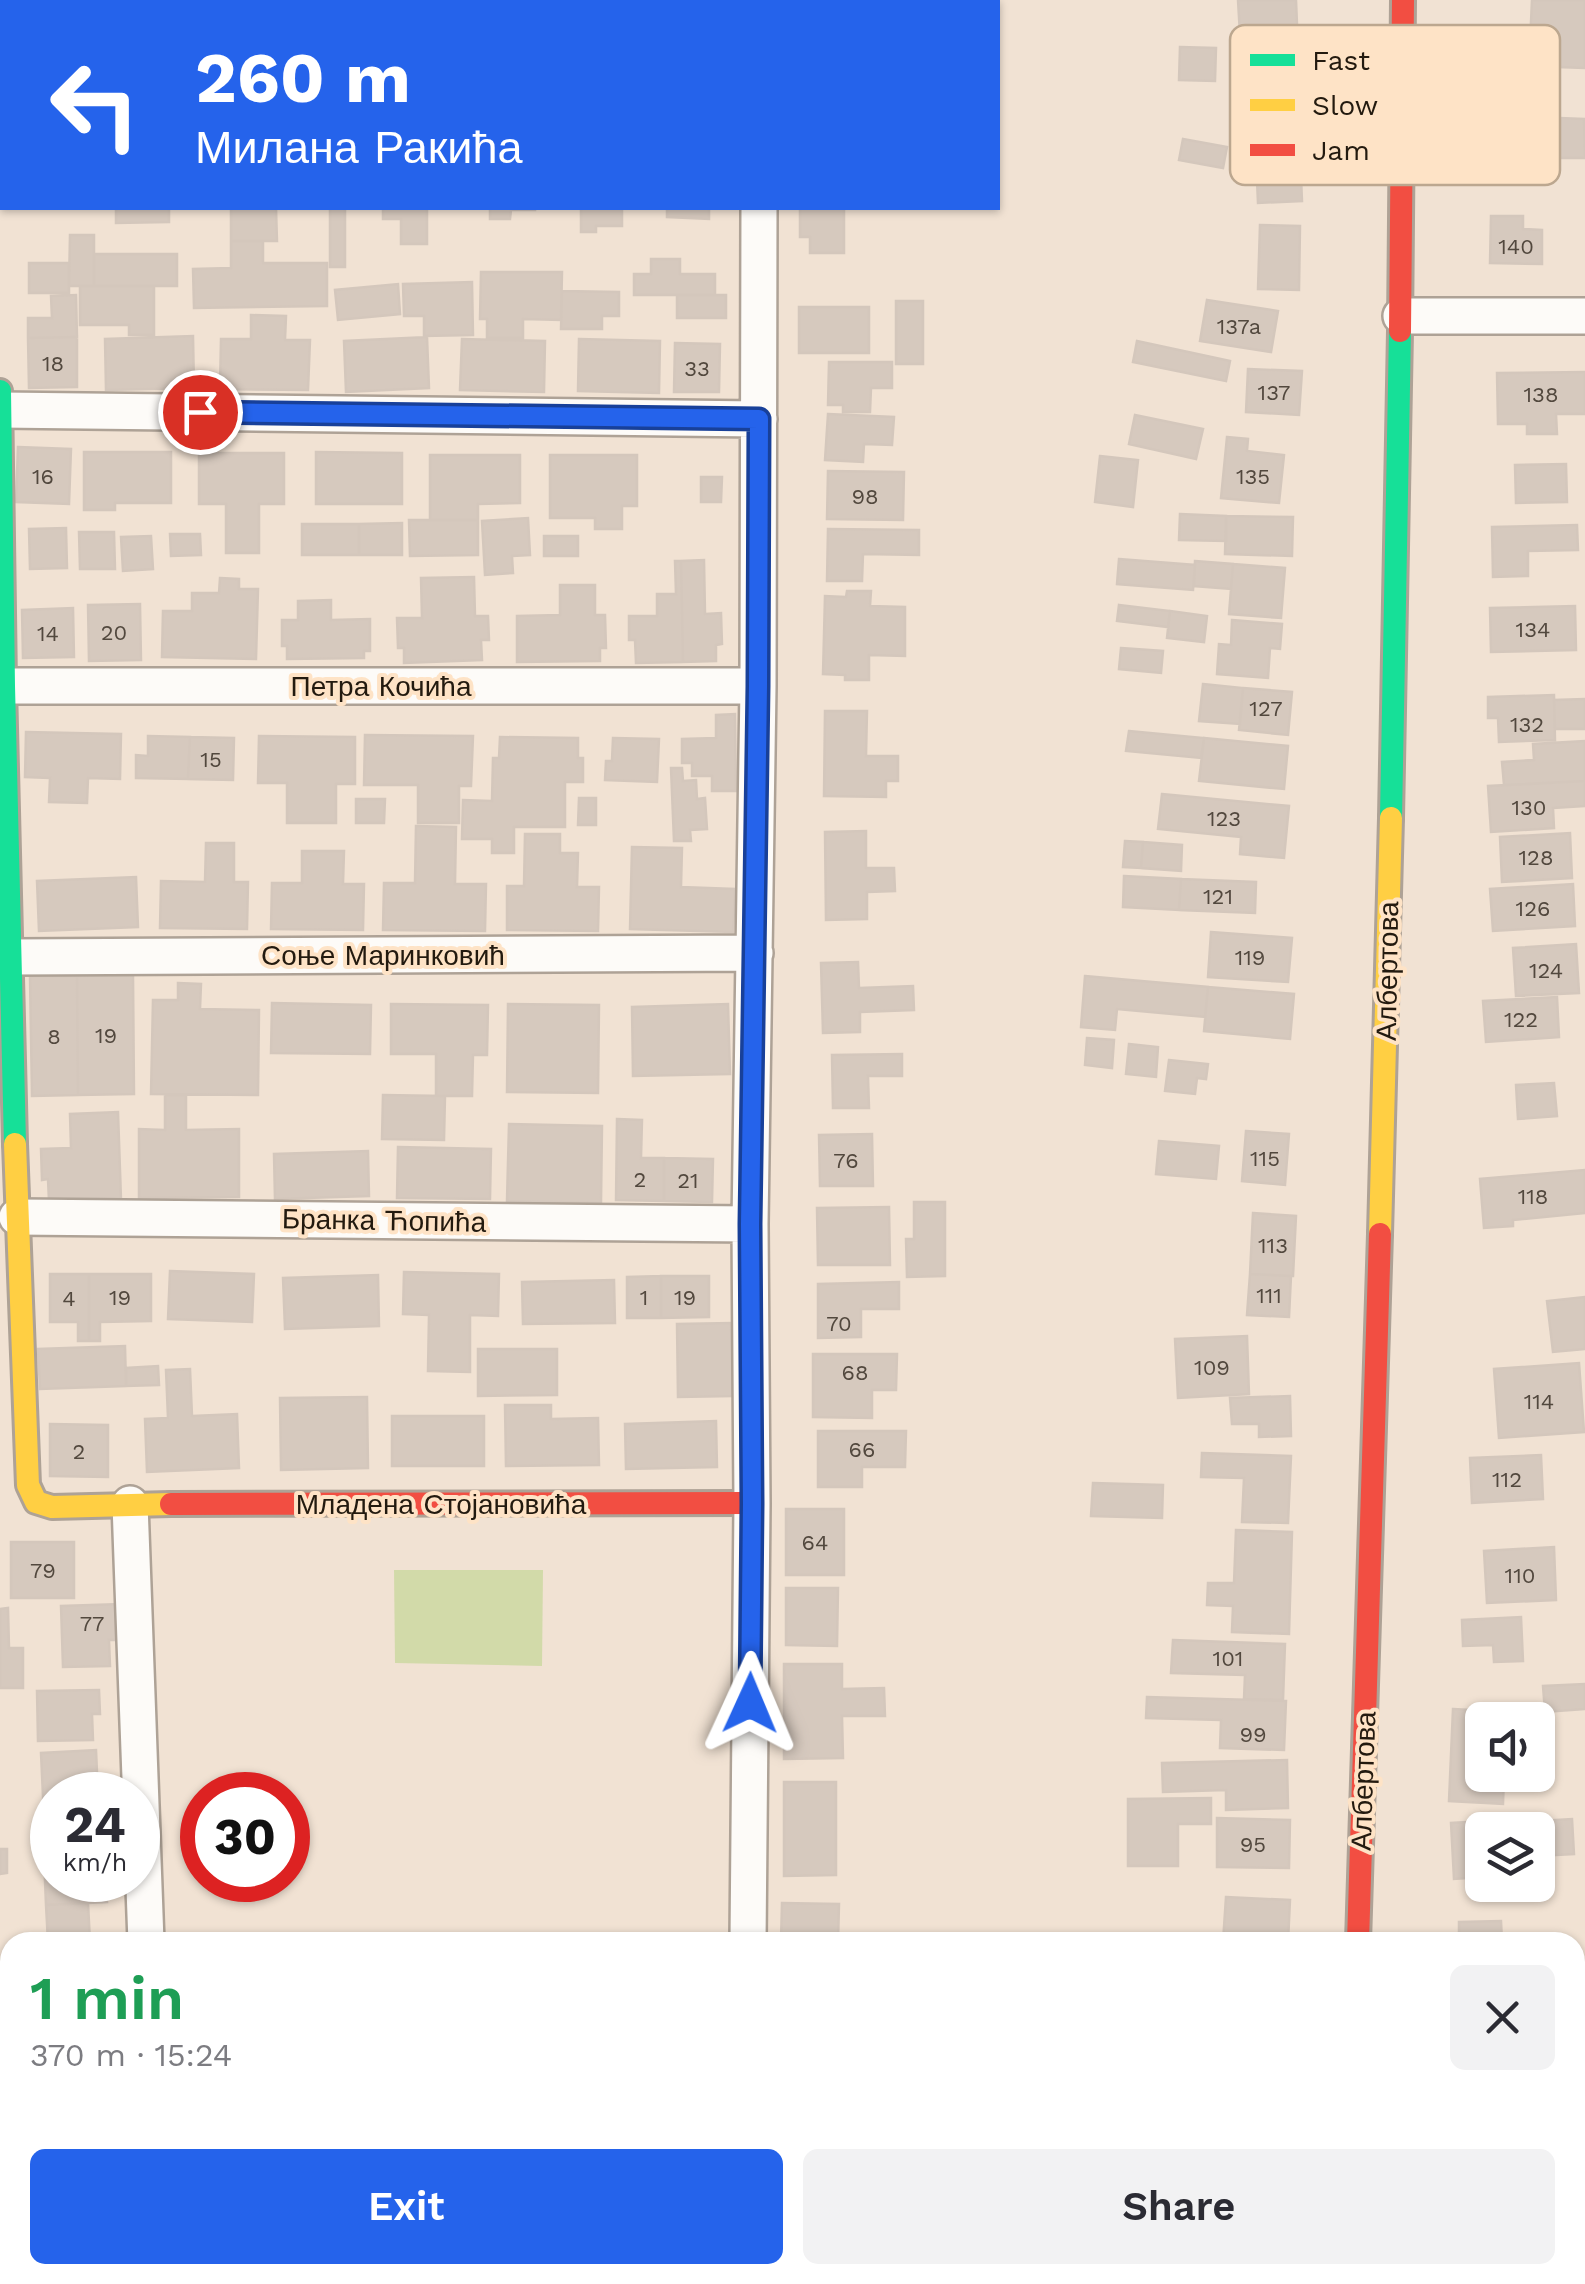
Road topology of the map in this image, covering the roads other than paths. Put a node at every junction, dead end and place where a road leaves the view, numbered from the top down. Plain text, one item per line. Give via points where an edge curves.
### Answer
1 (1403, 0) edge
2 (1403, 25) edge
3 (1402, 185) edge
4 (759, 210) edge
5 (1402, 316) junction
6 (1585, 316) edge
7 (0, 391) edge
8 (0, 410) edge
9 (759, 419) junction
10 (4, 686) junction
11 (758, 686) junction
12 (754, 953) junction
13 (11, 957) junction
14 (17, 1217) junction
15 (750, 1224) junction
16 (130, 1504) junction
17 (752, 1504) junction
18 (146, 1932) edge
19 (748, 1932) edge
20 (1358, 1932) edge

1 - 2 street, Албертова
3 - 5 street, Албертова
4 - 9 street
5 - 6 street
5 - 20 street, Албертова
7 - 8 street, Младена Стојановића
8 - 9 street
8 - 10 street, Младена Стојановића
9 - 11 street
10 - 11 street, Петра Кочића
10 - 13 street, Младена Стојановића
11 - 12 street
12 - 13 street, Соње Маринковић
12 - 15 street
13 - 14 street, Младена Стојановића
14 - 15 street, Бранка Ћопића
14 - 16 street, Младена Стојановића via 28,1485 36,1502 52,1507
15 - 17 street
16 - 17 street, Младена Стојановића
16 - 18 street
17 - 19 street

